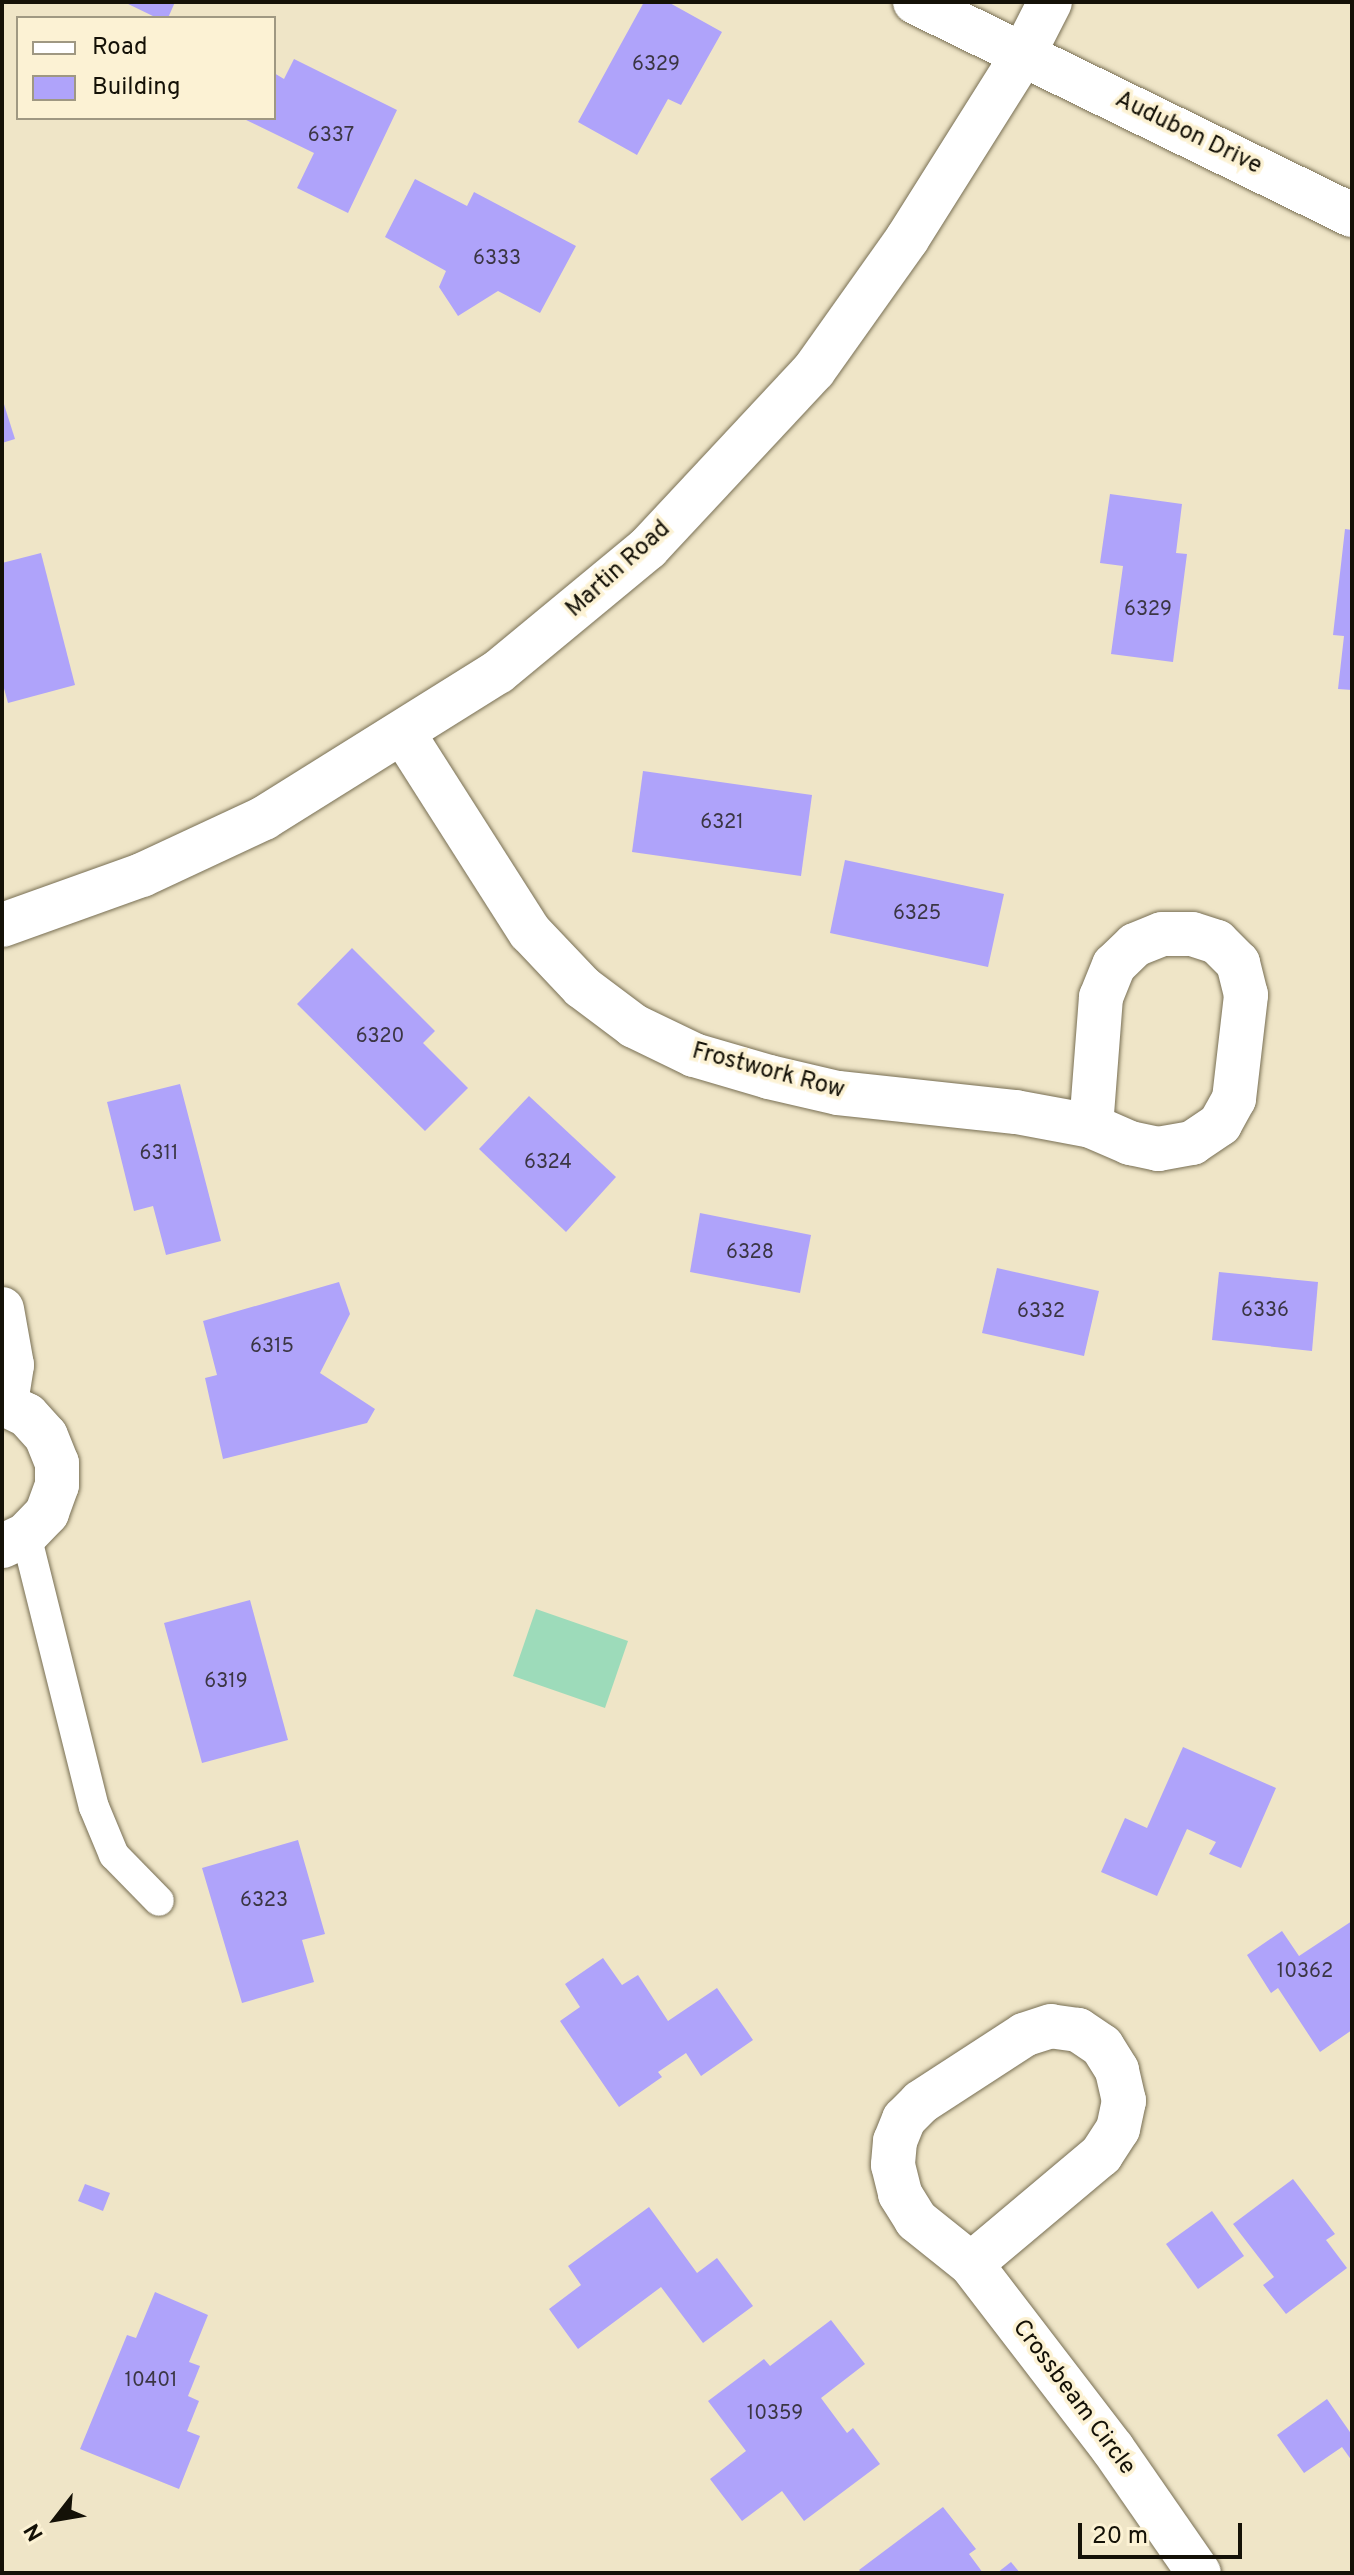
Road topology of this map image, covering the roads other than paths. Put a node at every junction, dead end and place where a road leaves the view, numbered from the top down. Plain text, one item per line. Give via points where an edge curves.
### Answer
1 (915, 2) edge
2 (1050, 2) edge
3 (1024, 53) junction
4 (1352, 215) edge
5 (403, 733) junction
6 (2, 925) edge
7 (1091, 1126) junction
8 (2, 1309) edge
9 (4, 1403) edge
10 (14, 1541) edge
11 (159, 1901) dead end
12 (971, 2264) junction
13 (1199, 2573) edge

1 - 3 street, Audubon Drive
2 - 3 street, Martin Road
3 - 4 street, Audubon Drive
3 - 5 street, Martin Road via 907,239 814,370 730,464 648,548 562,621 498,672
5 - 6 street, Martin Road via 264,818 142,875
5 - 7 street, Frostwork Row via 530,932 582,987 634,1026 694,1055 838,1093 1016,1112
7 - 7 street, Frostwork Row via 1158,1149 1192,1143 1220,1124 1234,1099 1246,995 1238,963 1217,942 1192,934 1162,934 1135,945 1114,965 1101,997
8 - 9 street via 12,1365
9 - 10 street via 27,1415 46,1436 57,1463 57,1485 47,1513
10 - 11 lane via 94,1807 114,1855
12 - 12 street, Crossbeam Circle via 916,2220 900,2194 893,2165 904,2119 921,2102 1024,2035 1051,2026 1078,2030 1102,2046 1117,2070 1124,2101 1118,2129 1101,2155
12 - 13 street, Crossbeam Circle via 1113,2449

